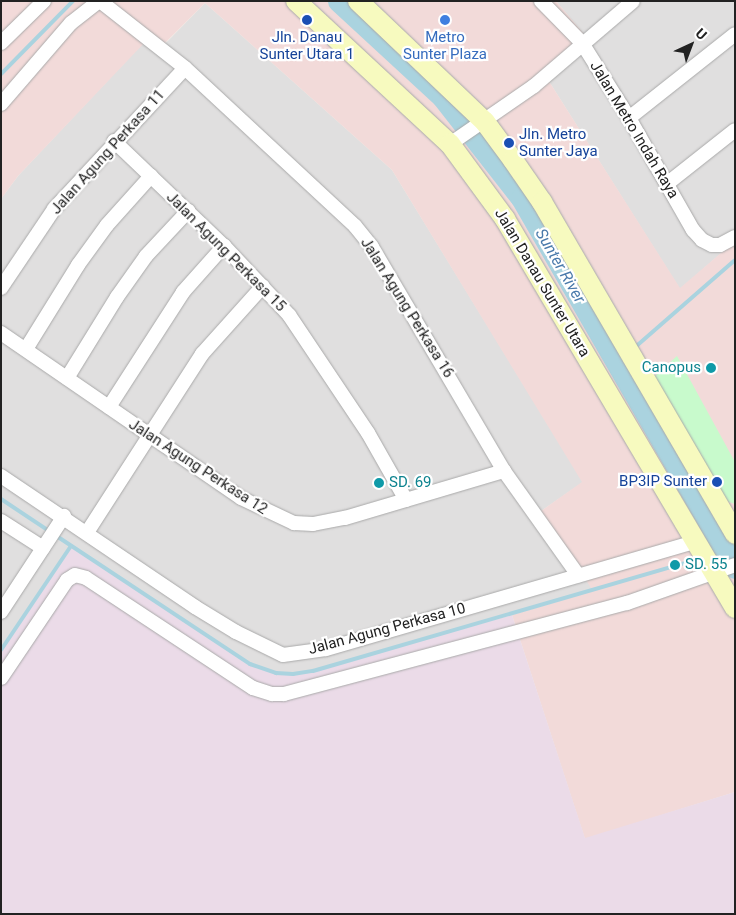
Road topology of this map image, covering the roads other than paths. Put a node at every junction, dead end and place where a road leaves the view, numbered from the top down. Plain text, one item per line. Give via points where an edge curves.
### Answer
1 (44, 1) edge
2 (99, 1) edge
3 (296, 1) edge
4 (358, 1) edge
5 (541, 1) edge
6 (633, 1) edge
7 (735, 34) edge
8 (1, 43) edge
9 (582, 43) junction
10 (185, 68) junction
11 (1, 104) edge
12 (629, 118) junction
13 (482, 125) junction
14 (735, 130) edge
15 (114, 141) junction
16 (454, 141) junction
17 (151, 176) junction
18 (668, 183) junction
19 (188, 211) junction
20 (733, 239) edge
21 (224, 246) junction
22 (263, 286) junction
23 (1, 288) edge
24 (1, 333) edge
25 (26, 350) junction
26 (67, 378) junction
27 (109, 407) junction
28 (149, 437) junction
29 (504, 471) junction
30 (1, 476) edge
31 (406, 500) junction
32 (62, 520) junction
33 (1, 521) edge
34 (88, 532) junction
35 (735, 534) edge
36 (47, 542) junction
37 (713, 560) edge
38 (578, 575) junction
39 (735, 608) edge
40 (1, 612) edge
41 (1, 678) edge

1 - 8 street
2 - 10 street, Jalan Agung Perkasa 16
2 - 11 street via 71,24
3 - 16 main road, Jalan Danau Sunter Utara
4 - 13 main road
5 - 9 street, Jalan Metro Indah Raya
6 - 9 street
7 - 12 street
9 - 12 street, Jalan Metro Indah Raya
9 - 13 street via 534,86
10 - 15 street, Jalan Agung Perkasa 11
10 - 29 street, Jalan Agung Perkasa 16 via 308,180 366,240
12 - 18 street, Jalan Metro Indah Raya
13 - 16 street
13 - 35 main road via 542,202
14 - 18 street
15 - 17 street, Jalan Agung Perkasa 15
15 - 23 street, Jalan Agung Perkasa 11 via 54,209
16 - 37 main road, Jalan Danau Sunter Utara
17 - 19 street, Jalan Agung Perkasa 15
17 - 25 street via 107,225 78,265
18 - 20 street, Jalan Metro Indah Raya via 702,240 720,245
19 - 21 street, Jalan Agung Perkasa 15
19 - 26 street via 146,256 117,296
21 - 22 street, Jalan Agung Perkasa 15
21 - 27 street via 183,292
22 - 28 street via 202,354
22 - 31 street, Jalan Agung Perkasa 15 via 315,353 368,433
24 - 25 street, Jalan Agung Perkasa 12
25 - 26 street, Jalan Agung Perkasa 12
26 - 27 street, Jalan Agung Perkasa 12
27 - 28 street, Jalan Agung Perkasa 12
28 - 31 street, Jalan Agung Perkasa 12 via 241,498 294,523 313,524 345,518
28 - 34 street
29 - 31 street, Jalan Agung Perkasa 12
29 - 38 street, Jalan Agung Perkasa 16
30 - 32 street, Jalan Agung Perkasa 10
32 - 34 street, Jalan Agung Perkasa 10
32 - 36 street
33 - 36 street
34 - 38 street, Jalan Agung Perkasa 10 via 202,611 283,654 326,649
36 - 40 street
37 - 38 street, Jalan Agung Perkasa 10
37 - 39 main road, Jalan Danau Sunter Utara
37 - 41 street via 627,603 284,694 253,688 86,578 75,575 67,580

